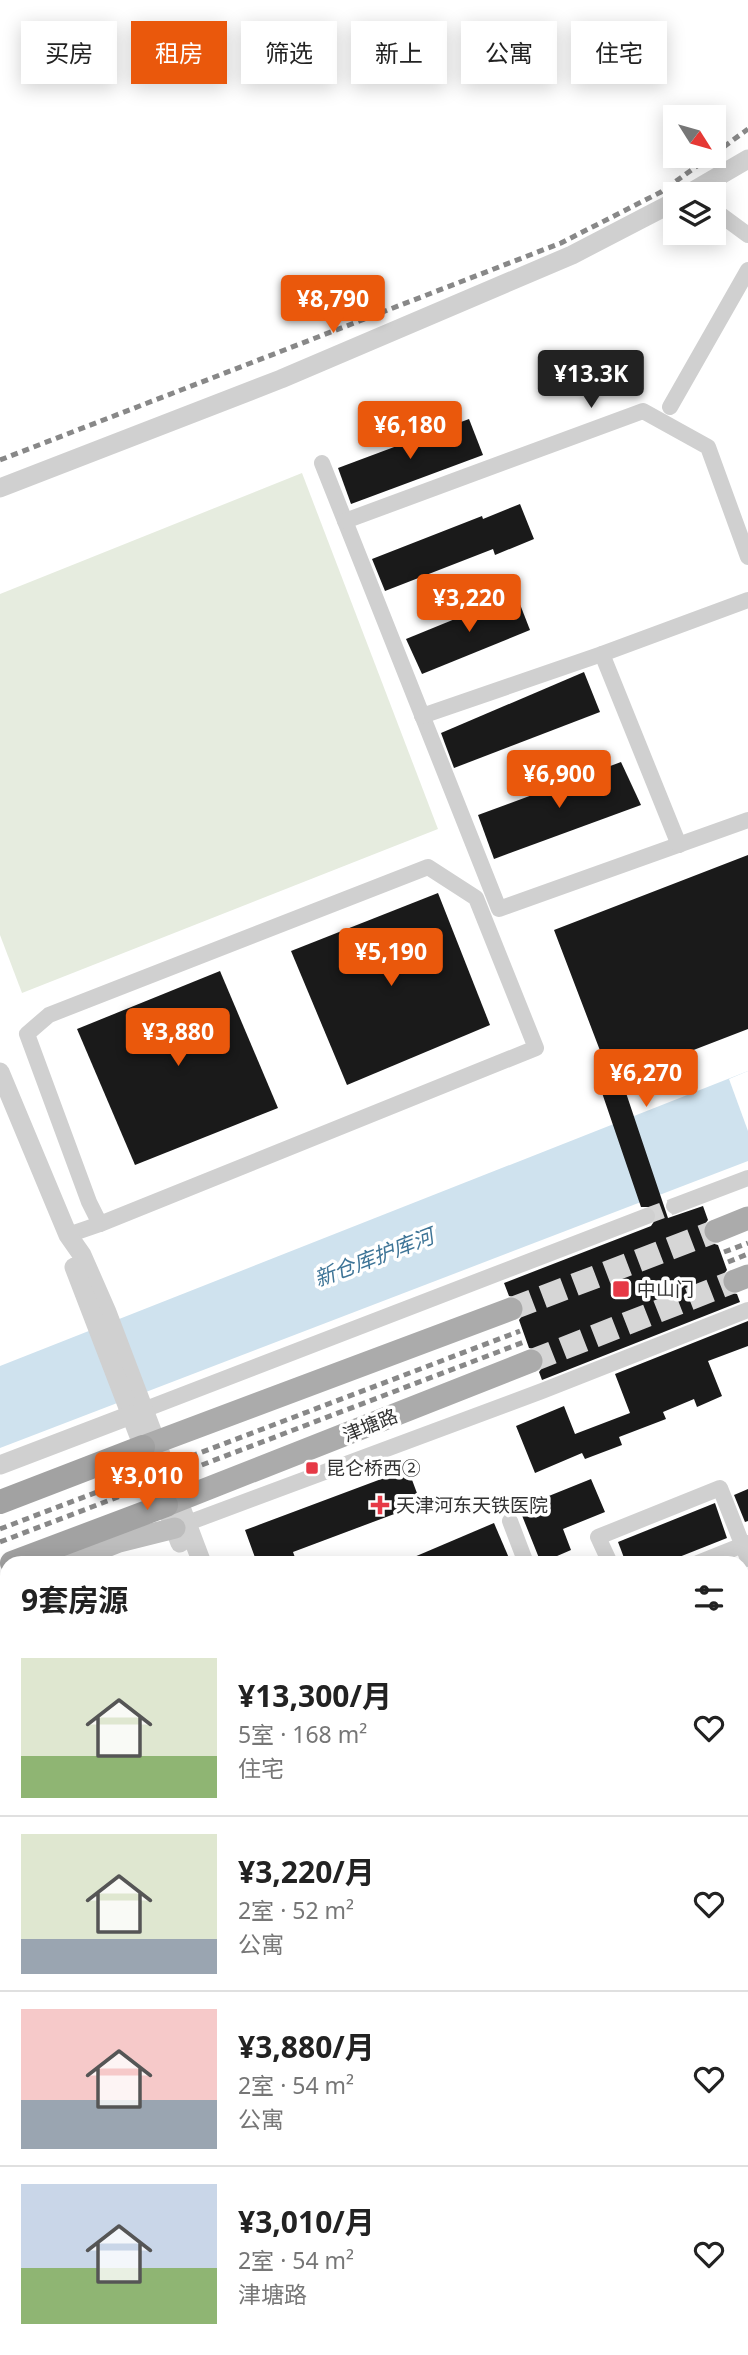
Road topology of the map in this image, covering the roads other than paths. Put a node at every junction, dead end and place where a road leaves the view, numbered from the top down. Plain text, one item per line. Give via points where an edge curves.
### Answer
1 (748, 159) edge
2 (709, 182) edge
3 (663, 208) edge
4 (726, 219) edge
5 (748, 235) edge
6 (748, 270) edge
7 (670, 407) dead end
8 (322, 463) dead end
9 (0, 488) edge
10 (345, 521) junction
11 (748, 557) edge
12 (748, 600) edge
13 (602, 654) junction
14 (422, 716) junction
15 (748, 820) edge
16 (679, 845) junction
17 (0, 1072) edge
18 (748, 1178) edge
19 (674, 1206) tunnel mouth
20 (646, 1216) tunnel mouth
21 (748, 1218) edge
22 (100, 1224) junction
23 (716, 1231) tunnel mouth
24 (68, 1236) junction
25 (511, 1309) tunnel mouth
26 (748, 1310) edge
27 (531, 1361) tunnel mouth
28 (136, 1407) junction
29 (150, 1444) junction
30 (0, 1465) edge
31 (0, 1502) edge
32 (177, 1514) junction
33 (510, 1521) dead end
34 (746, 1549) edge
35 (36, 1556) edge
36 (84, 1556) edge
37 (186, 1556) edge
38 (198, 1556) edge
39 (523, 1556) edge
40 (607, 1556) edge
41 (722, 1556) edge

1 - 2 street
3 - 9 street via 572,255 281,379
4 - 5 street
6 - 7 street
8 - 10 street
10 - 11 street via 643,411 708,447
10 - 14 street
12 - 13 street
13 - 14 street
13 - 16 street
14 - 16 street via 499,909
15 - 16 street
17 - 24 street
18 - 19 street
20 - 28 street
21 - 23 main road
22 - 22 street via 27,1034 49,1015 428,867 477,898 536,1048
22 - 24 street
24 - 28 street via 82,1255
25 - 29 main road
26 - 32 street via 542,1391
27 - 32 main road, 津塘路
28 - 29 street
28 - 30 street
29 - 31 highway
29 - 32 street
32 - 35 highway, 津塘路
32 - 36 main road
32 - 37 street
32 - 38 street
33 - 39 street
34 - 40 street via 720,1488 598,1536
34 - 41 street

